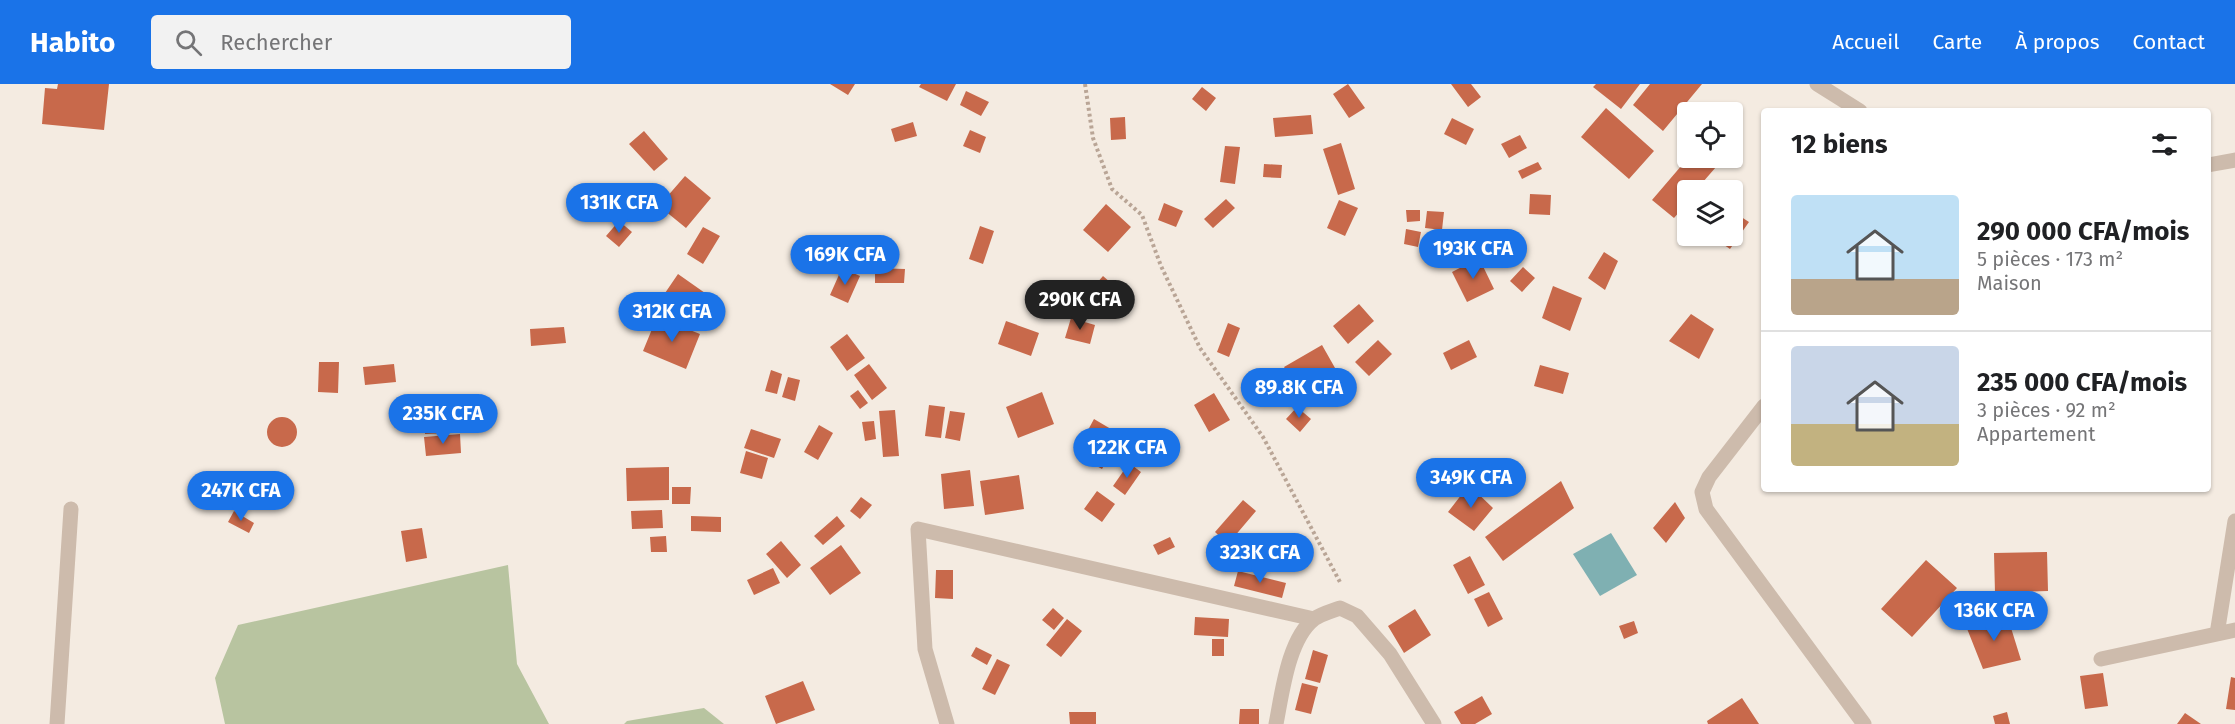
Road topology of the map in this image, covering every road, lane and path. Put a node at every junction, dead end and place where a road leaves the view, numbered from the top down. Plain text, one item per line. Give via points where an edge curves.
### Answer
1 (1085, 84) edge
2 (1817, 84) edge
3 (1855, 108) edge
4 (2235, 160) edge
5 (2211, 164) edge
6 (1761, 410) edge
7 (71, 509) dead end
8 (2235, 521) edge
9 (1357, 616) junction
10 (1314, 618) junction
11 (2235, 630) edge
12 (2217, 634) junction
13 (2101, 659) dead end
14 (57, 724) edge
15 (947, 724) edge
16 (1276, 724) edge
17 (1434, 724) edge
18 (1864, 724) edge

1 - 9 path via 1093,138 1112,189 1142,215 1200,348 1263,437
2 - 3 street
4 - 5 street
6 - 18 street via 1709,477 1702,492 1706,509
7 - 14 street
8 - 12 street
9 - 10 street via 1340,608
9 - 17 street via 1390,654
10 - 15 street via 918,530 925,649
10 - 16 street via 1300,634
11 - 12 street
12 - 13 street

